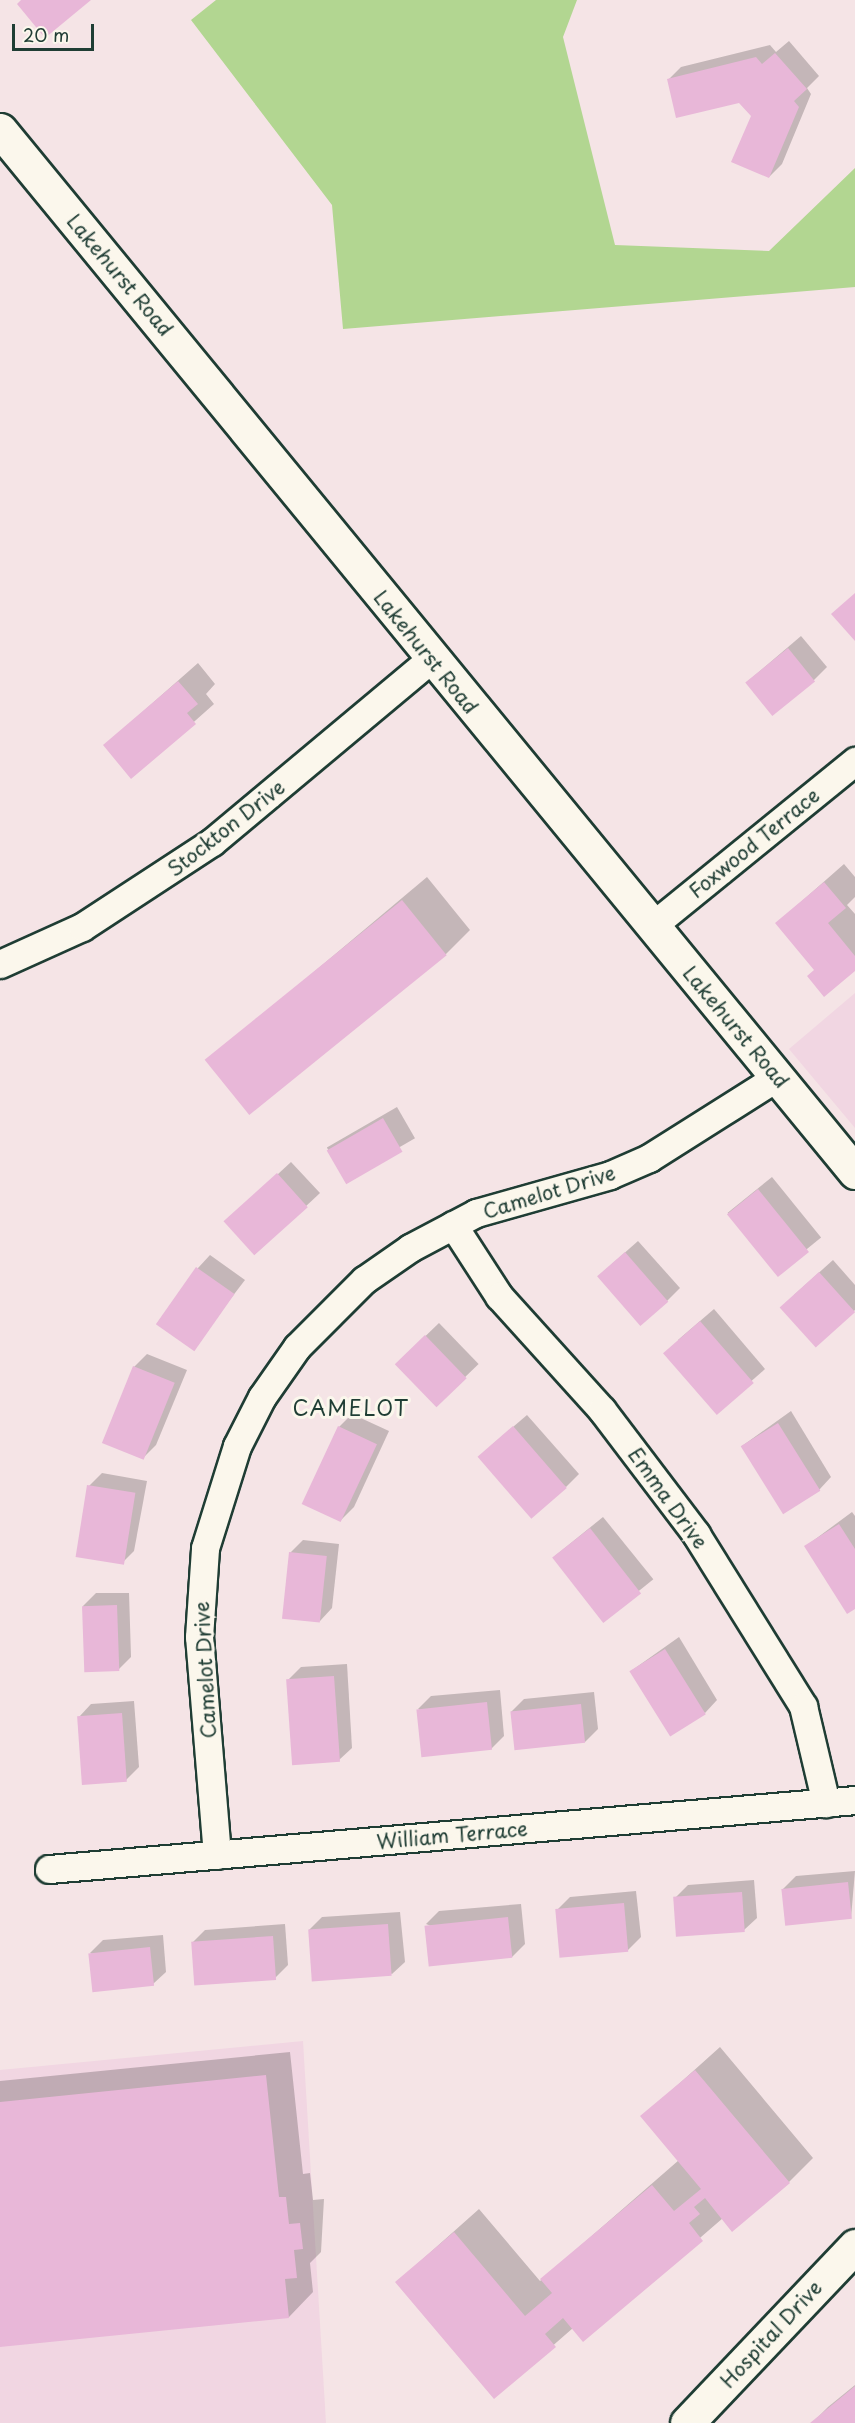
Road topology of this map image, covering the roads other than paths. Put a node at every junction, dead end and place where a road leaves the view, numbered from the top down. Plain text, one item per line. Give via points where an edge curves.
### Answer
1 (0, 130) edge
2 (431, 659) junction
3 (855, 760) edge
4 (652, 926) junction
5 (0, 964) edge
6 (777, 1077) junction
7 (855, 1172) edge
8 (453, 1225) junction
9 (855, 1800) edge
10 (826, 1803) junction
11 (217, 1855) junction
12 (49, 1869) dead end
13 (855, 2246) edge
14 (687, 2423) edge

1 - 2 main road, Lakehurst Road
2 - 4 main road, Lakehurst Road
2 - 5 street, Stockton Drive via 212,842 82,927
3 - 4 street, Foxwood Terrace
4 - 6 main road, Lakehurst Road
6 - 7 main road, Lakehurst Road
6 - 8 street, Camelot Drive via 685,1138 630,1167 504,1203
8 - 10 street, Emma Drive via 499,1296 602,1410 702,1544 803,1706
8 - 11 street, Camelot Drive via 388,1262 316,1325 262,1397 237,1446 211,1523 199,1609
9 - 10 street, William Terrace
10 - 11 street, William Terrace
11 - 12 street, William Terrace
13 - 14 main road, Hospital Drive

